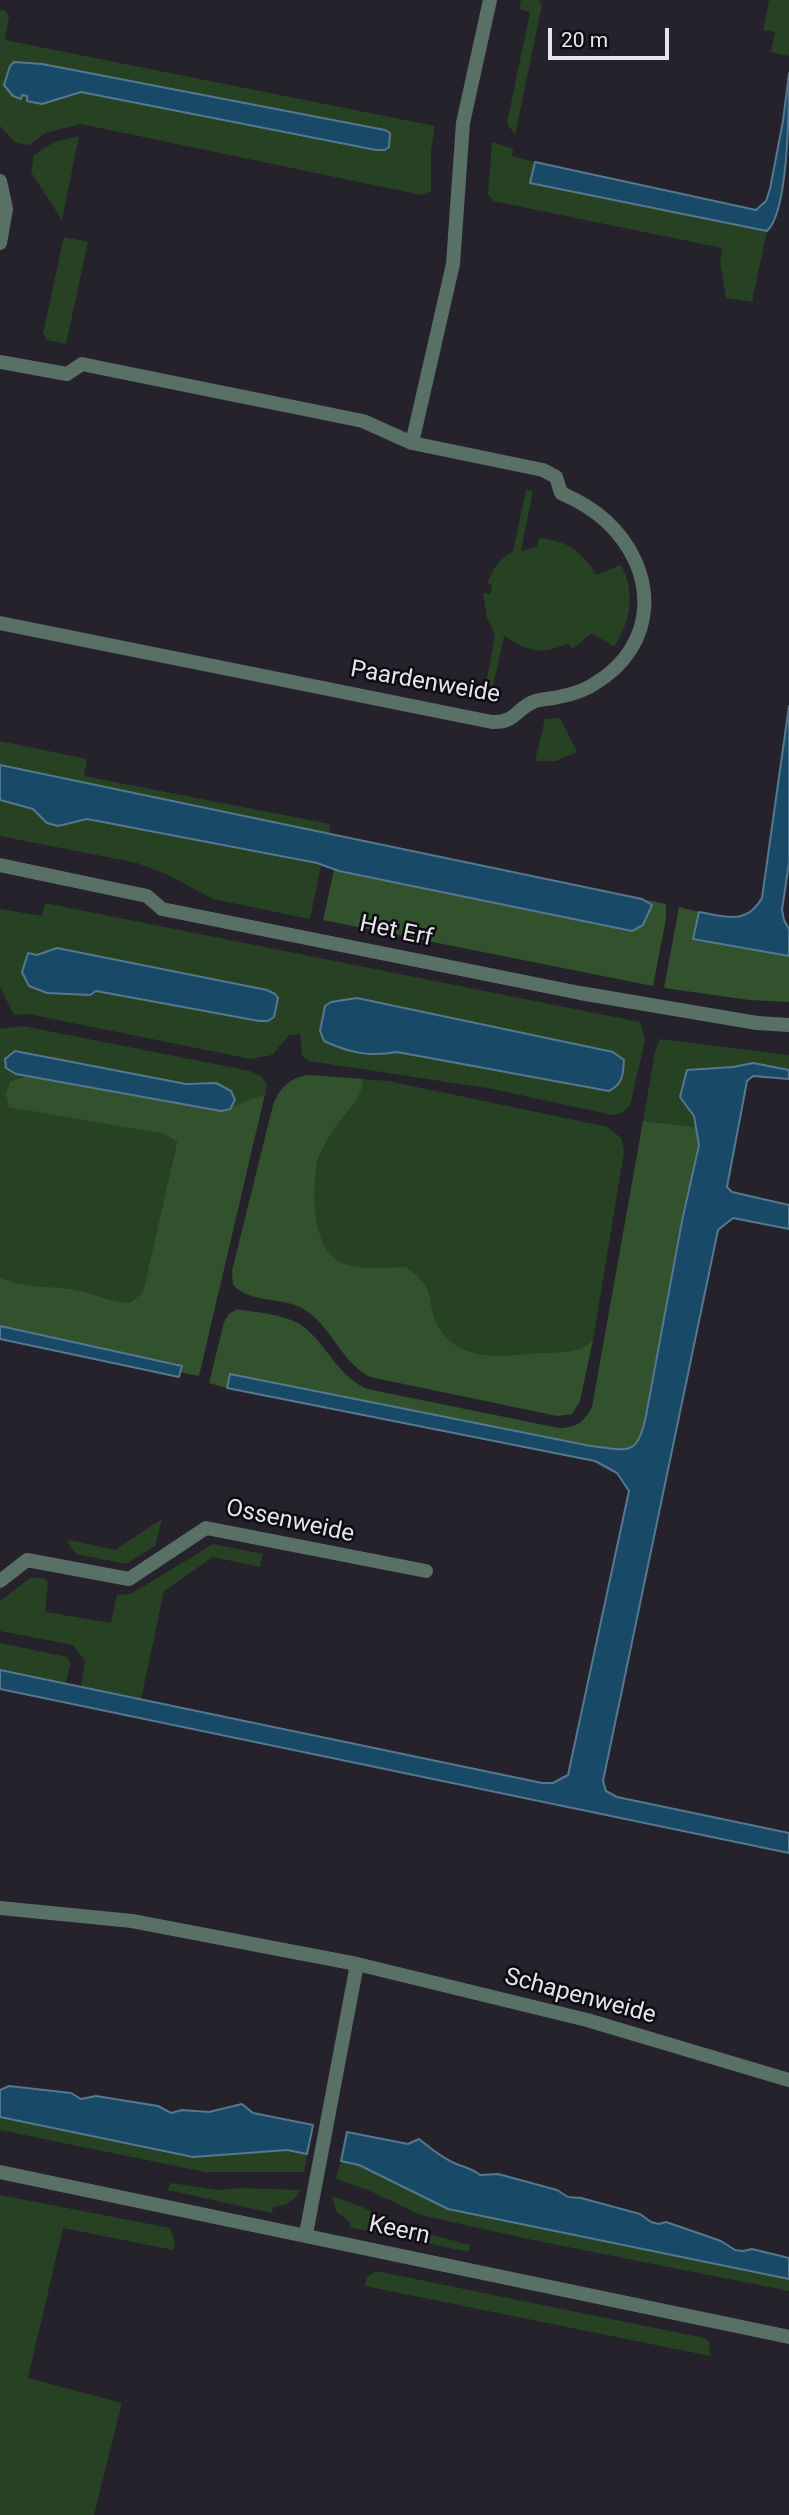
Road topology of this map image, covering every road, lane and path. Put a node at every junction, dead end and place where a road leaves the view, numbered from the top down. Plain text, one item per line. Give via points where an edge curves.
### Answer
1 (490, 0) edge
2 (0, 180) edge
3 (0, 243) edge
4 (0, 362) edge
5 (412, 443) junction
6 (0, 623) edge
7 (0, 865) edge
8 (789, 1025) edge
9 (426, 1571) dead end
10 (0, 1581) edge
11 (0, 1908) edge
12 (358, 1964) junction
13 (789, 2080) edge
14 (0, 2172) edge
15 (306, 2234) junction
16 (789, 2337) edge

1 - 5 street via 463,123 453,264
2 - 3 street via 6,209
4 - 5 street, Paardenweide via 67,374 82,364 363,421
5 - 6 street, Paardenweide via 543,470 556,477 561,493 607,522 625,544 638,568 645,599 643,623 631,649 595,684 570,695 533,701 505,723 492,722
7 - 8 street, Het Erf via 148,897 162,909 580,993
9 - 10 street, Ossenweide via 206,1528 129,1579 27,1560
11 - 12 street, Schapenweide via 132,1921
12 - 13 street, Schapenweide via 587,2020
12 - 15 street
14 - 15 street, Keern
15 - 16 street, Keern

